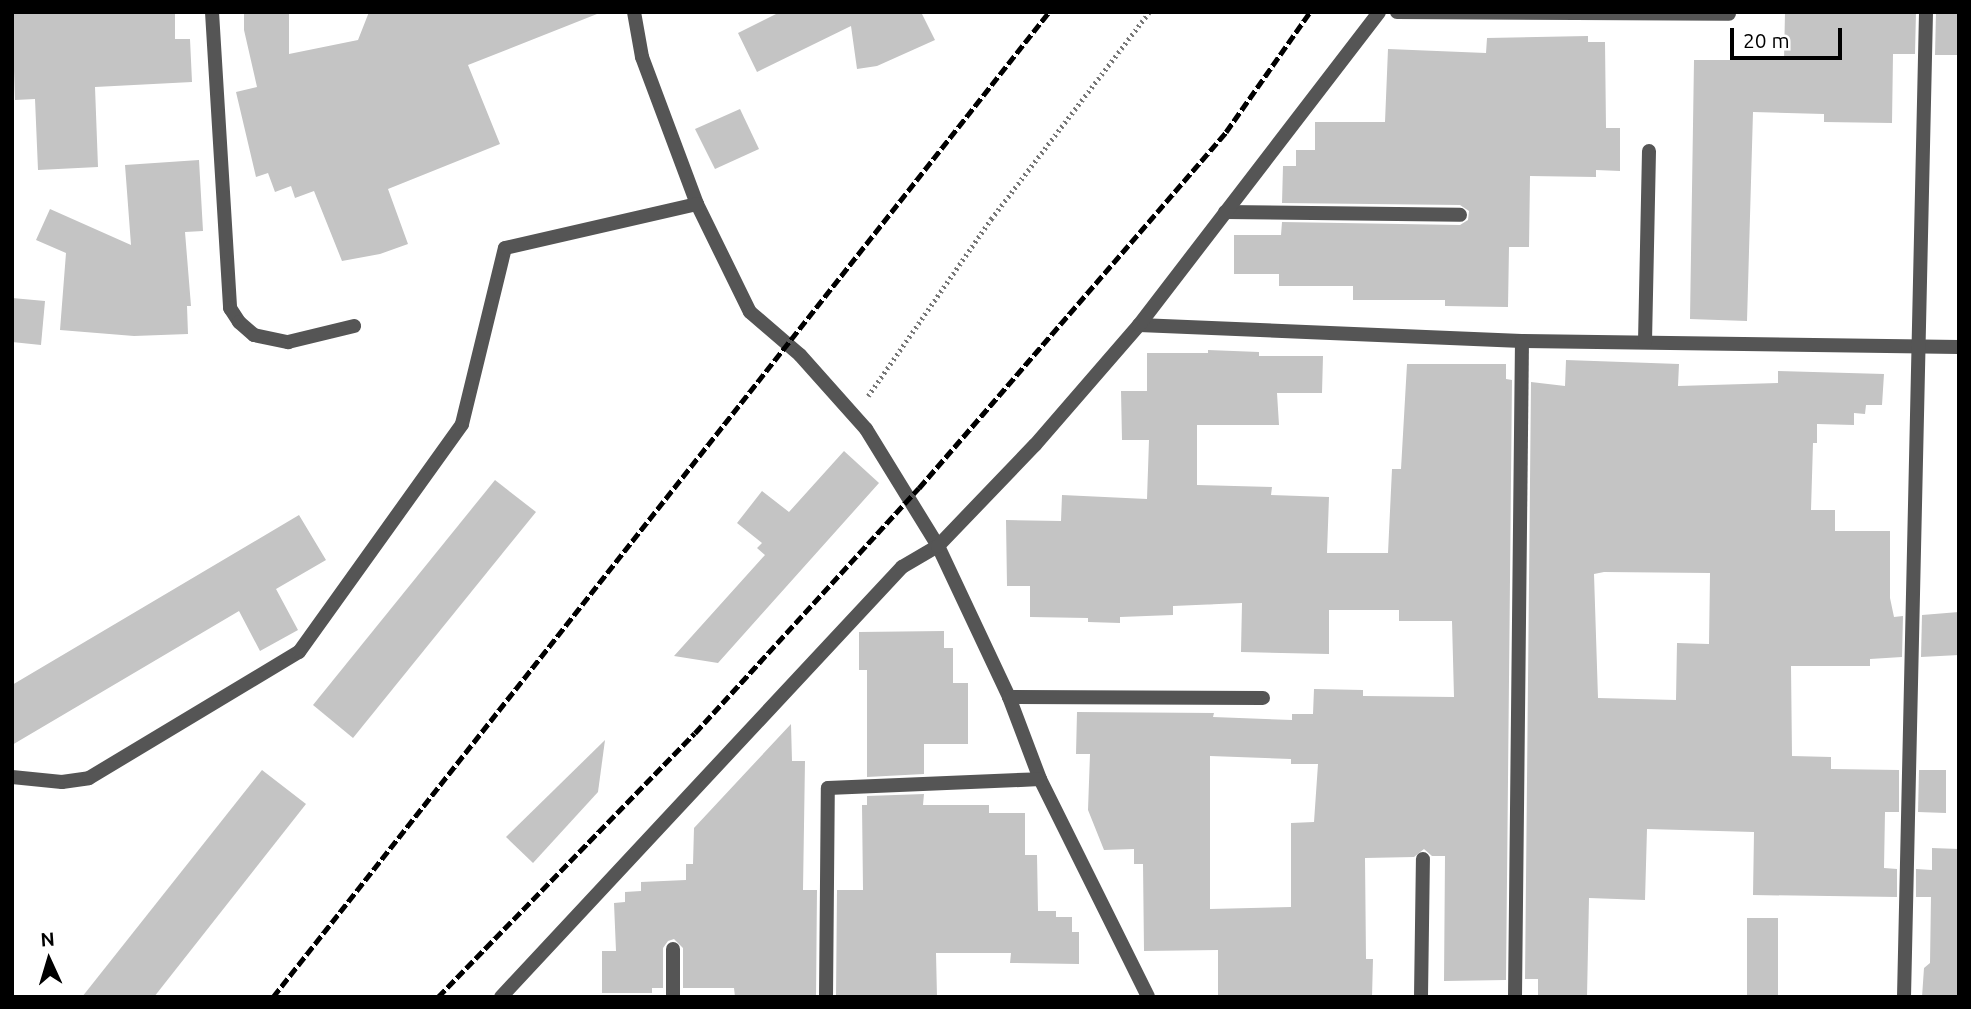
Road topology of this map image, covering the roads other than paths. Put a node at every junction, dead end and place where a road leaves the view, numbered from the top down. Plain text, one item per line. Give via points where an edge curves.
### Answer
1 (212, 12) edge
2 (634, 12) edge
3 (1379, 12) edge
4 (1397, 12) edge
5 (1926, 12) edge
6 (1729, 14) dead end
7 (1649, 151) dead end
8 (697, 204) junction
9 (1225, 212) junction
10 (1460, 215) dead end
11 (1139, 325) junction
12 (354, 326) dead end
13 (1521, 341) junction
14 (1645, 342) junction
15 (1918, 346) junction
16 (1959, 347) edge
17 (938, 546) junction
18 (1009, 697) junction
19 (1263, 698) dead end
20 (12, 778) edge
21 (1040, 779) junction
22 (1423, 859) dead end
23 (673, 949) dead end
24 (501, 997) edge
25 (673, 997) edge
26 (825, 997) edge
27 (1148, 997) edge
28 (1421, 997) edge
29 (1515, 997) edge
30 (1904, 997) edge

1 - 12 street via 230,308 254,335 288,342
2 - 8 street via 642,57
3 - 9 street
4 - 6 street
5 - 15 street
7 - 14 street
8 - 17 street via 750,312 800,355 866,429
8 - 20 street via 505,248 462,424 299,652 89,778 62,782
9 - 10 street
9 - 11 street
11 - 13 street
11 - 17 street via 1035,445
13 - 14 street
13 - 29 street
14 - 15 street
15 - 16 street
15 - 30 street
17 - 18 street
17 - 24 street via 902,567
18 - 19 street
18 - 21 street
21 - 26 street via 828,788
21 - 27 street
22 - 28 street
23 - 25 street

